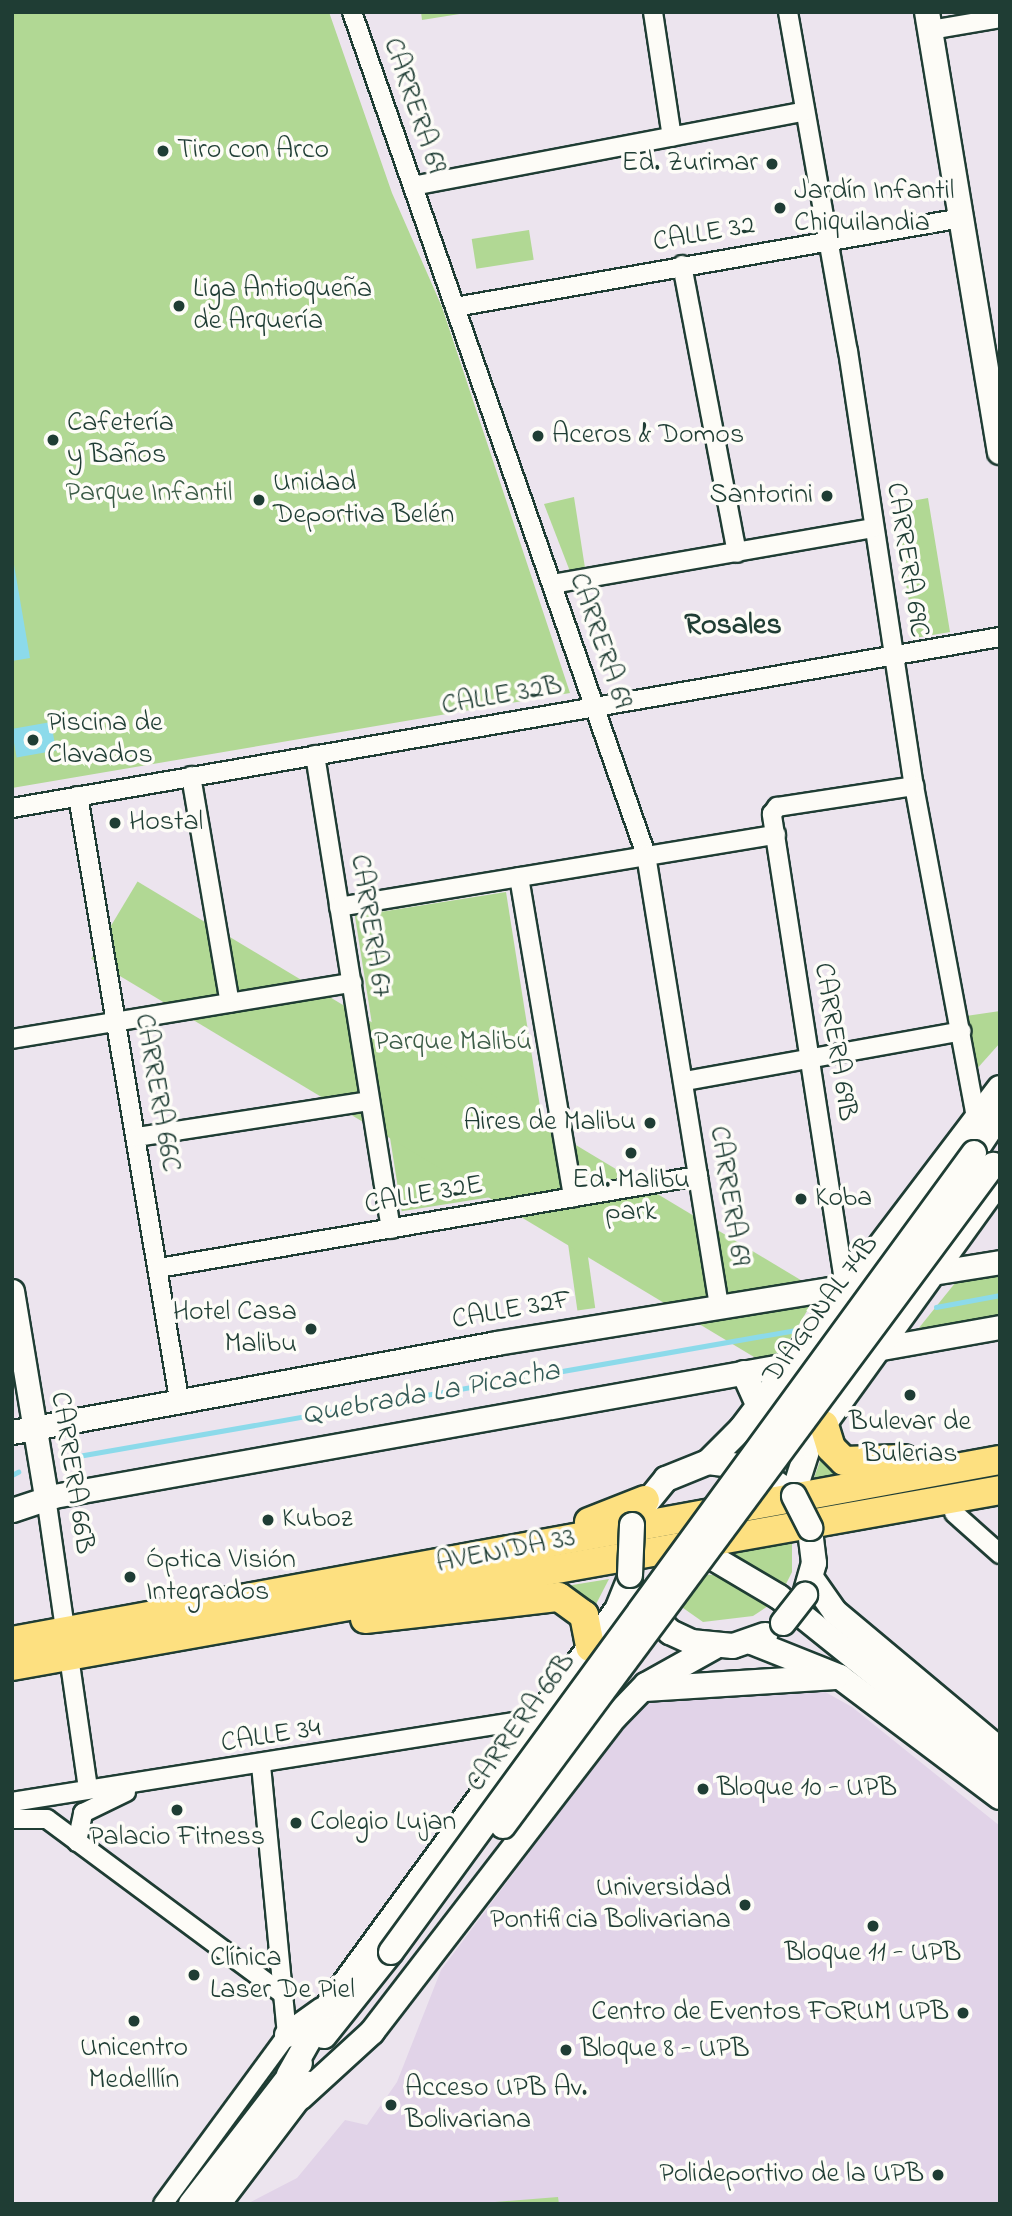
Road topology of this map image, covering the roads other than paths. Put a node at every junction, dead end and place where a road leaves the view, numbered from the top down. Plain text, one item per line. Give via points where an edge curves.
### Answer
1 (352, 12) edge
2 (653, 12) edge
3 (788, 12) edge
4 (1000, 18) edge
5 (928, 21) edge
6 (805, 111) junction
7 (672, 137) junction
8 (413, 186) junction
9 (962, 218) junction
10 (828, 240) junction
11 (682, 265) junction
12 (455, 307) junction
13 (995, 397) edge
14 (1000, 452) edge
15 (872, 528) junction
16 (737, 553) junction
17 (552, 584) junction
18 (1000, 637) edge
19 (895, 656) junction
20 (595, 708) junction
21 (315, 755) junction
22 (191, 776) junction
23 (914, 786) junction
24 (78, 796) junction
25 (12, 807) edge
26 (776, 835) junction
27 (646, 855) junction
28 (519, 877) junction
29 (340, 907) junction
30 (352, 983) junction
31 (230, 1003) junction
32 (117, 1022) junction
33 (962, 1031) junction
34 (12, 1039) edge
35 (810, 1058) junction
36 (685, 1081) junction
37 (1000, 1088) edge
38 (369, 1101) junction
39 (988, 1115) edge
40 (137, 1137) junction
41 (992, 1164) edge
42 (698, 1176) junction
43 (918, 1189) junction
44 (573, 1197) junction
45 (968, 1224) junction
46 (391, 1228) junction
47 (1000, 1262) edge
48 (159, 1268) junction
49 (933, 1273) junction
50 (881, 1281) junction
51 (845, 1287) junction
52 (12, 1291) edge
53 (911, 1304) junction
54 (719, 1307) junction
55 (1000, 1328) edge
56 (879, 1349) junction
57 (788, 1365) junction
58 (744, 1373) junction
59 (178, 1399) junction
60 (758, 1405) junction
61 (824, 1425) junction
62 (36, 1431) junction
63 (12, 1432) edge
64 (1000, 1444) edge
65 (1000, 1460) edge
66 (708, 1462) junction
67 (1000, 1490) edge
68 (45, 1491) junction
69 (793, 1495) junction
70 (1000, 1503) edge
71 (12, 1510) edge
72 (639, 1512) junction
73 (954, 1513) junction
74 (812, 1535) junction
75 (698, 1544) junction
76 (1000, 1554) edge
77 (630, 1576) junction
78 (808, 1587) junction
79 (264, 1610) junction
80 (12, 1641) edge
81 (752, 1642) junction
82 (67, 1644) junction
83 (590, 1647) junction
84 (714, 1647) junction
85 (12, 1666) edge
86 (841, 1677) junction
87 (560, 1689) junction
88 (641, 1689) junction
89 (615, 1717) junction
90 (538, 1718) junction
91 (1000, 1749) edge
92 (506, 1764) junction
93 (261, 1765) junction
94 (1000, 1776) edge
95 (149, 1784) junction
96 (88, 1788) junction
97 (1000, 1797) edge
98 (12, 1802) edge
99 (549, 1804) junction
100 (12, 1819) edge
101 (77, 1842) junction
102 (397, 1954) junction
103 (284, 1995) junction
104 (328, 2006) junction
105 (287, 2035) junction
106 (289, 2075) junction
107 (300, 2098) junction
108 (163, 2204) edge
109 (191, 2204) edge
110 (218, 2204) edge

1 - 8 street, CARRERA 69
2 - 7 street
3 - 6 street, CARRERA 69C
4 - 5 street
5 - 9 main road
6 - 7 street
6 - 10 street, CARRERA 69C
7 - 8 street
8 - 12 street, CARRERA 69
9 - 10 street, CALLE 32
9 - 13 main road
10 - 11 street, CALLE 32
10 - 15 street, CARRERA 69C
11 - 12 street, CALLE 32
11 - 16 street
12 - 17 street, CARRERA 69
13 - 14 main road
15 - 16 street
15 - 19 street, CARRERA 69C
16 - 17 street
17 - 20 street, CARRERA 69
18 - 19 street, CALLE 32B
19 - 20 street, CALLE 32B
19 - 23 street, CARRERA 69C
20 - 21 street, CALLE 32B
20 - 27 street, CARRERA 69
21 - 22 street, CALLE 32B
21 - 29 street, CARRERA 67
22 - 24 street, CALLE 32B
22 - 31 street
23 - 26 street, CARRERA 69B via 777,807
23 - 33 street, CARRERA 69C
24 - 25 street, CALLE 32B
24 - 32 street, CARRERA 66C
26 - 27 street
26 - 35 street, CARRERA 69B
27 - 28 street
27 - 36 street, CARRERA 69
28 - 29 street
28 - 44 street
29 - 30 street, CARRERA 67
30 - 31 street
30 - 38 street, CARRERA 67
31 - 32 street
32 - 34 street
32 - 40 street, CARRERA 66C
33 - 35 street
33 - 39 street, CARRERA 69C
35 - 36 street
35 - 51 street, CARRERA 69B
36 - 42 street, CARRERA 69
37 - 39 main road
38 - 40 street
38 - 46 street, CARRERA 67
39 - 41 main road, DIAGONAL 74B
39 - 43 main road
40 - 48 street, CARRERA 66C
41 - 45 main road
41 - 75 main road, DIAGONAL 74B, bridge
42 - 44 street, CALLE 32E
42 - 54 street, CARRERA 69
43 - 45 main road via 937,1215
43 - 51 main road
44 - 46 street, CALLE 32E
45 - 49 main road
46 - 48 street, CALLE 32E
47 - 49 street, CALLE 32F
48 - 59 street, CARRERA 66C
49 - 50 street, CALLE 32F
49 - 53 main road
50 - 51 street, CALLE 32F
50 - 53 main road
51 - 54 street, CALLE 32F
51 - 57 main road
52 - 62 street, CARRERA 66B
53 - 56 main road
54 - 59 street, CALLE 32F
55 - 56 street
56 - 57 street
56 - 61 main road
57 - 58 street
57 - 60 main road
58 - 60 main road
58 - 68 street
59 - 62 street, CALLE 32F
60 - 66 main road
61 - 64 main road via 836,1456 854,1464
61 - 69 main road via 802,1457
62 - 63 street, CALLE 32F
62 - 68 street, CARRERA 66B
65 - 79 main road, AVENIDA 33
66 - 69 main road via 755,1468
66 - 72 main road via 673,1475
67 - 75 main road, AVENIDA 33
68 - 71 street
68 - 82 street, CARRERA 66B
69 - 74 main road, bridge
70 - 73 main road
72 - 77 main road, bridge
72 - 79 main road via 375,1561
73 - 74 main road
73 - 76 street
74 - 78 main road
75 - 79 main road, AVENIDA 33
75 - 94 main road via 779,1597
75 - 102 main road, CARRERA 66B, bridge
77 - 83 main road
77 - 84 main road via 639,1598 670,1632
78 - 81 main road, bridge via 783,1623
78 - 91 main road
79 - 82 main road, AVENIDA 33
79 - 83 main road via 429,1616 559,1597 584,1615
80 - 82 main road, AVENIDA 33
81 - 84 main road
81 - 86 main road
82 - 85 main road, AVENIDA 33
82 - 96 street, CARRERA 66B
83 - 87 main road
84 - 88 main road
86 - 88 main road
86 - 97 main road
87 - 89 main road via 583,1715
87 - 90 main road
88 - 89 main road
89 - 99 main road
90 - 92 main road
90 - 93 street, CALLE 34
92 - 99 main road via 527,1765 544,1777
92 - 104 main road
93 - 95 street, CALLE 34
93 - 103 street
95 - 96 street, CALLE 34
95 - 101 street via 93,1803 83,1813
96 - 98 street, CALLE 34
99 - 107 main road via 372,2032
100 - 101 street via 47,1819
101 - 103 street
102 - 106 main road, CARRERA 66B
102 - 107 main road, CARRERA 66B
103 - 105 street
104 - 105 main road
104 - 106 main road
105 - 108 street
106 - 109 main road, CARRERA 66B
107 - 110 main road, CARRERA 66B

